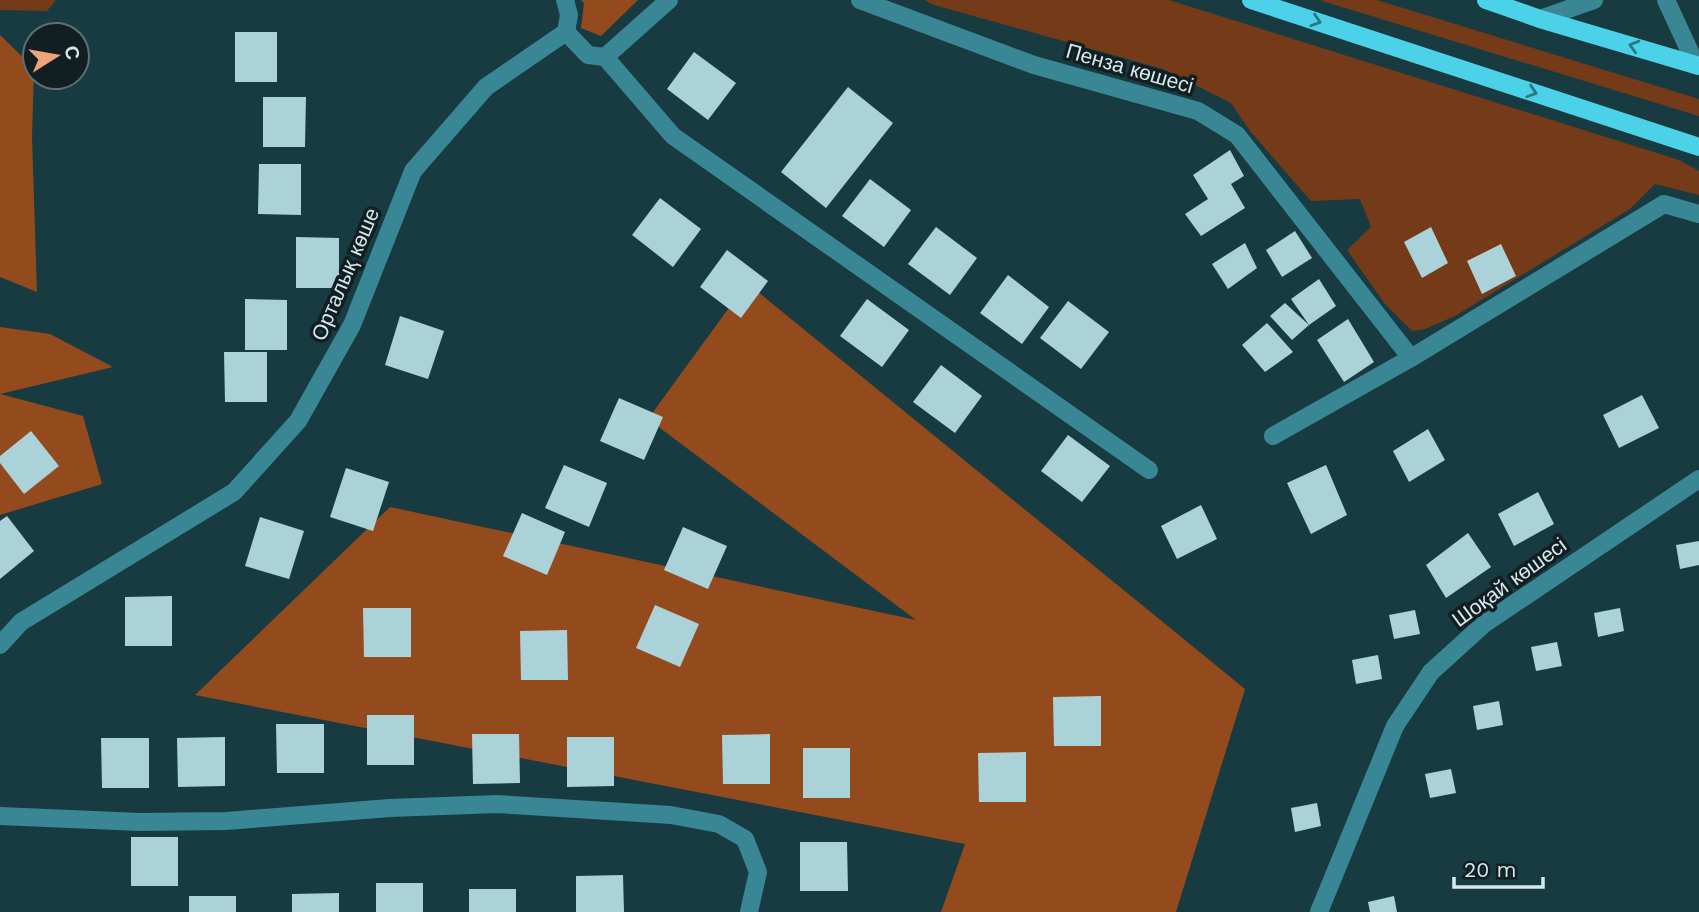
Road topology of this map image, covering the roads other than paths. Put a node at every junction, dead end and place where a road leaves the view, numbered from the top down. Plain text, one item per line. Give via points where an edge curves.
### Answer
1 (565, 0) edge
2 (669, 0) edge
3 (860, 0) edge
4 (1251, 0) edge
5 (1486, 0) edge
6 (1594, 0) edge
7 (1666, 0) edge
8 (1540, 19) junction
9 (566, 32) junction
10 (605, 57) junction
11 (1698, 65) edge
12 (1699, 147) edge
13 (1699, 214) edge
14 (1411, 358) junction
15 (1273, 436) dead end
16 (1149, 470) dead end
17 (1699, 479) edge
18 (0, 645) edge
19 (0, 816) edge
20 (749, 912) edge
21 (1319, 912) edge

1 - 9 street via 569,15
2 - 10 street
3 - 14 street, Пенза көшесі via 1034,65 1198,111 1237,135
4 -> 12 main road
5 - 8 main road
6 - 8 street
7 - 11 street
11 -> 8 main road
9 - 10 street via 588,55
9 - 18 street, Орталық көше via 486,87 413,171 352,325 298,421 234,492 21,622
10 - 16 street via 673,136
13 - 14 street via 1664,204
14 - 15 street
17 - 21 street, Шоқай көшесі via 1484,624 1431,671 1395,726
19 - 20 street via 226,821 497,804 671,815 719,824 745,839 758,872

